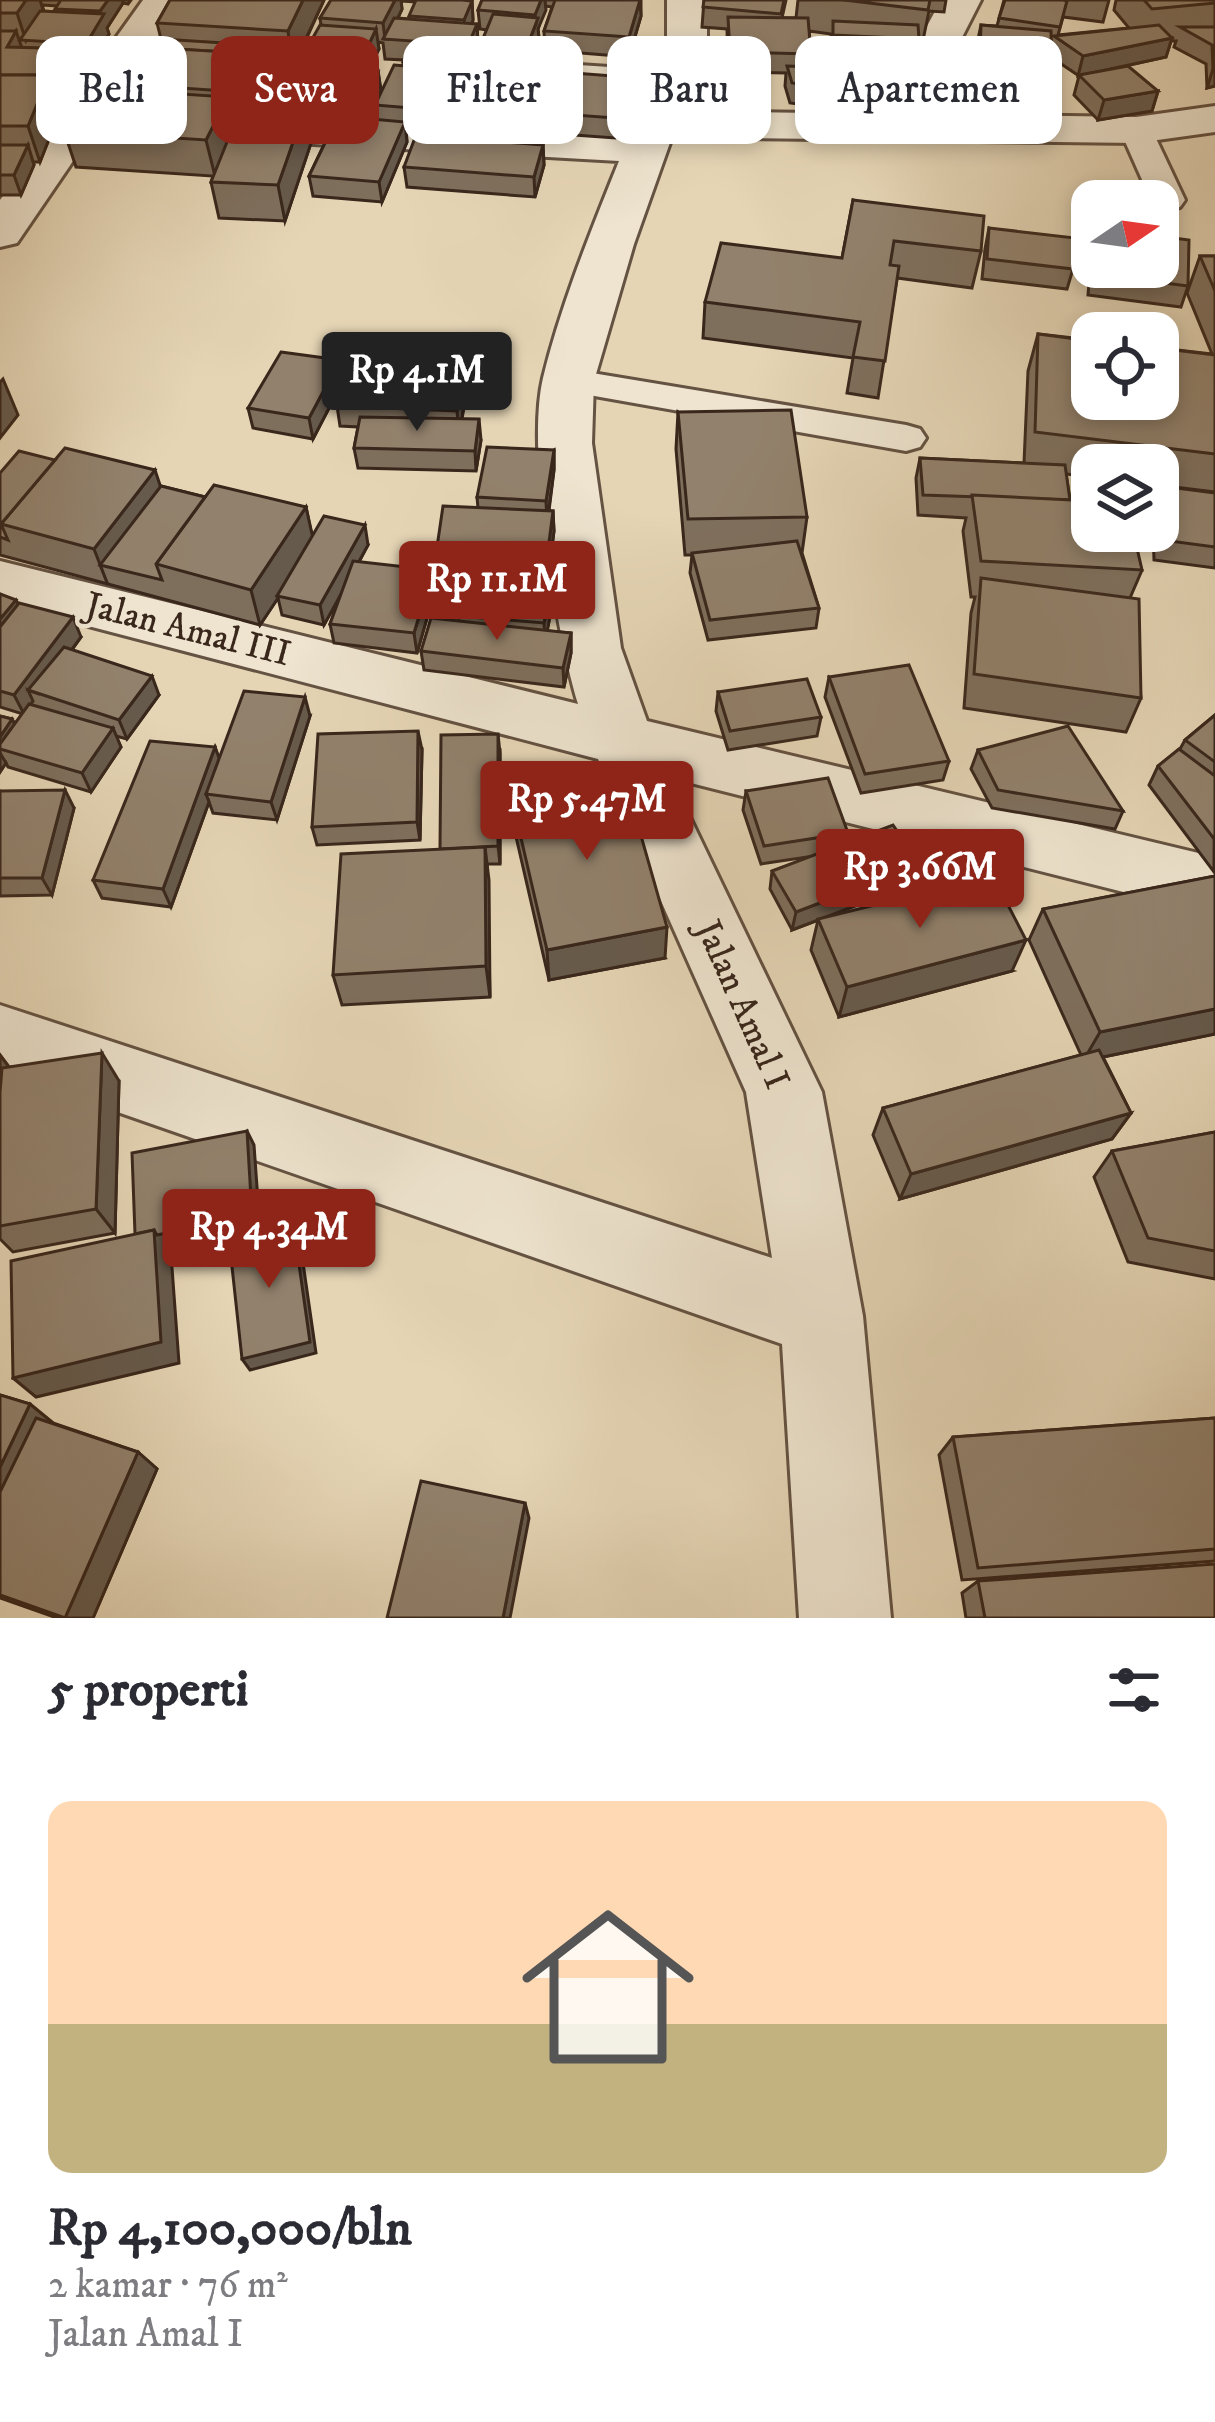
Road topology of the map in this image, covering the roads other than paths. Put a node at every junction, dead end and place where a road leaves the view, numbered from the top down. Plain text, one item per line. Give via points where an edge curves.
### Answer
1 (163, 0) edge
2 (687, 0) edge
3 (961, 0) edge
4 (687, 36) edge
5 (942, 36) edge
6 (1215, 119) edge
7 (607, 120) edge
8 (379, 127) edge
9 (1062, 130) edge
10 (1136, 130) junction
11 (648, 144) edge
12 (1159, 180) edge
13 (0, 232) edge
14 (568, 381) junction
15 (906, 438) dead end
16 (0, 582) edge
17 (622, 742) junction
18 (1215, 886) edge
19 (0, 1039) edge
20 (819, 1293) junction
21 (845, 1618) edge

1 - 13 street
2 - 4 street, Jalan Amal I
3 - 5 street
6 - 10 street
7 - 8 street
9 - 10 street
10 - 12 lane
11 - 14 street, Jalan Amal I
14 - 15 lane
14 - 17 street, Jalan Amal I via 566,443 591,648
16 - 17 street, Jalan Amal III
17 - 18 street, Jalan Amal III
17 - 20 street, Jalan Amal I via 784,1092
19 - 20 street
20 - 21 street, Jalan Amal I

